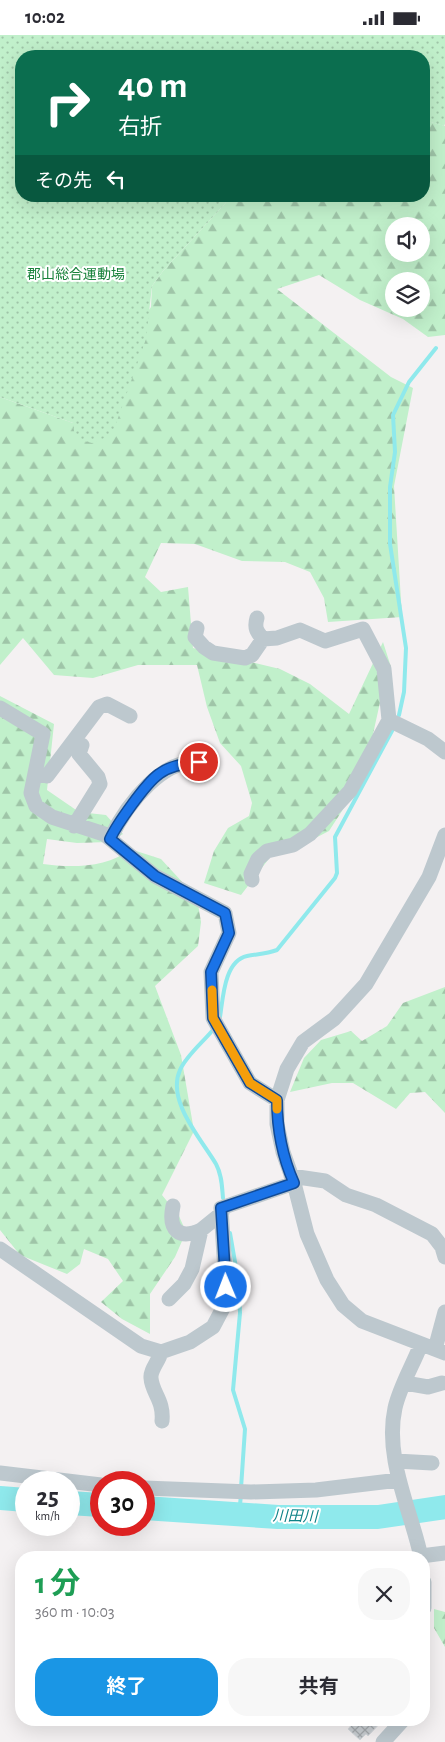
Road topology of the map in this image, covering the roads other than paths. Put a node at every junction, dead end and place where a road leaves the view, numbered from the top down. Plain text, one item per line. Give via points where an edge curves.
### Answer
1 (257, 618) dead end
2 (197, 629) dead end
3 (263, 639) junction
4 (0, 708) edge
5 (130, 716) dead end
6 (389, 720) junction
7 (82, 745) dead end
8 (445, 752) edge
9 (206, 763) dead end
10 (35, 773) junction
11 (74, 826) junction
12 (445, 835) edge
13 (110, 839) junction
14 (252, 880) dead end
15 (277, 1100) junction
16 (292, 1179) junction
17 (173, 1206) dead end
18 (222, 1213) junction
19 (201, 1230) junction
20 (441, 1238) edge
21 (0, 1249) edge
22 (445, 1257) edge
23 (169, 1299) dead end
24 (445, 1312) edge
25 (434, 1349) edge
26 (161, 1352) junction
27 (405, 1383) junction
28 (442, 1383) dead end
29 (162, 1421) dead end
30 (396, 1461) junction
31 (432, 1463) dead end
32 (0, 1473) edge
33 (400, 1483) junction
34 (90, 1484) edge
35 (155, 1488) edge
36 (419, 1551) edge
37 (445, 1553) edge
38 (430, 1556) edge
39 (398, 1726) edge
40 (383, 1742) edge

1 - 3 street via 256,631
2 - 3 street via 196,637 204,647 230,657 252,655
3 - 6 street via 300,630 325,641 363,629 384,669
4 - 10 street via 43,734
5 - 10 street via 107,704 99,707 47,776
6 - 8 street via 428,739
6 - 14 street via 350,791 310,834 294,845 267,851 258,859 251,874
7 - 11 street via 78,754 98,777 100,784
9 - 13 street via 177,765 158,774 117,823
10 - 11 street via 31,793 36,806
11 - 13 street via 104,834
12 - 15 street via 429,877 366,984 334,1019 303,1042 287,1069
13 - 15 street via 155,876 225,913 229,933 211,972 213,1018 250,1083
15 - 16 street via 277,1124
16 - 18 street via 221,1208
16 - 20 street via 325,1181 346,1195 376,1205
16 - 25 street via 307,1234 326,1280 343,1305 362,1321
17 - 19 street via 173,1226 180,1233 188,1236
18 - 19 street
18 - 26 street via 226,1287 223,1309 213,1327 190,1342
19 - 23 street via 192,1269 184,1284
20 - 22 street
21 - 26 street via 141,1347
24 - 25 street
25 - 27 street
26 - 29 street via 151,1378 160,1398
27 - 28 street via 428,1387
27 - 30 street via 394,1415
30 - 31 street
30 - 33 street
32 - 34 street
33 - 35 street via 251,1492
33 - 36 street
37 - 38 street
39 - 40 street

